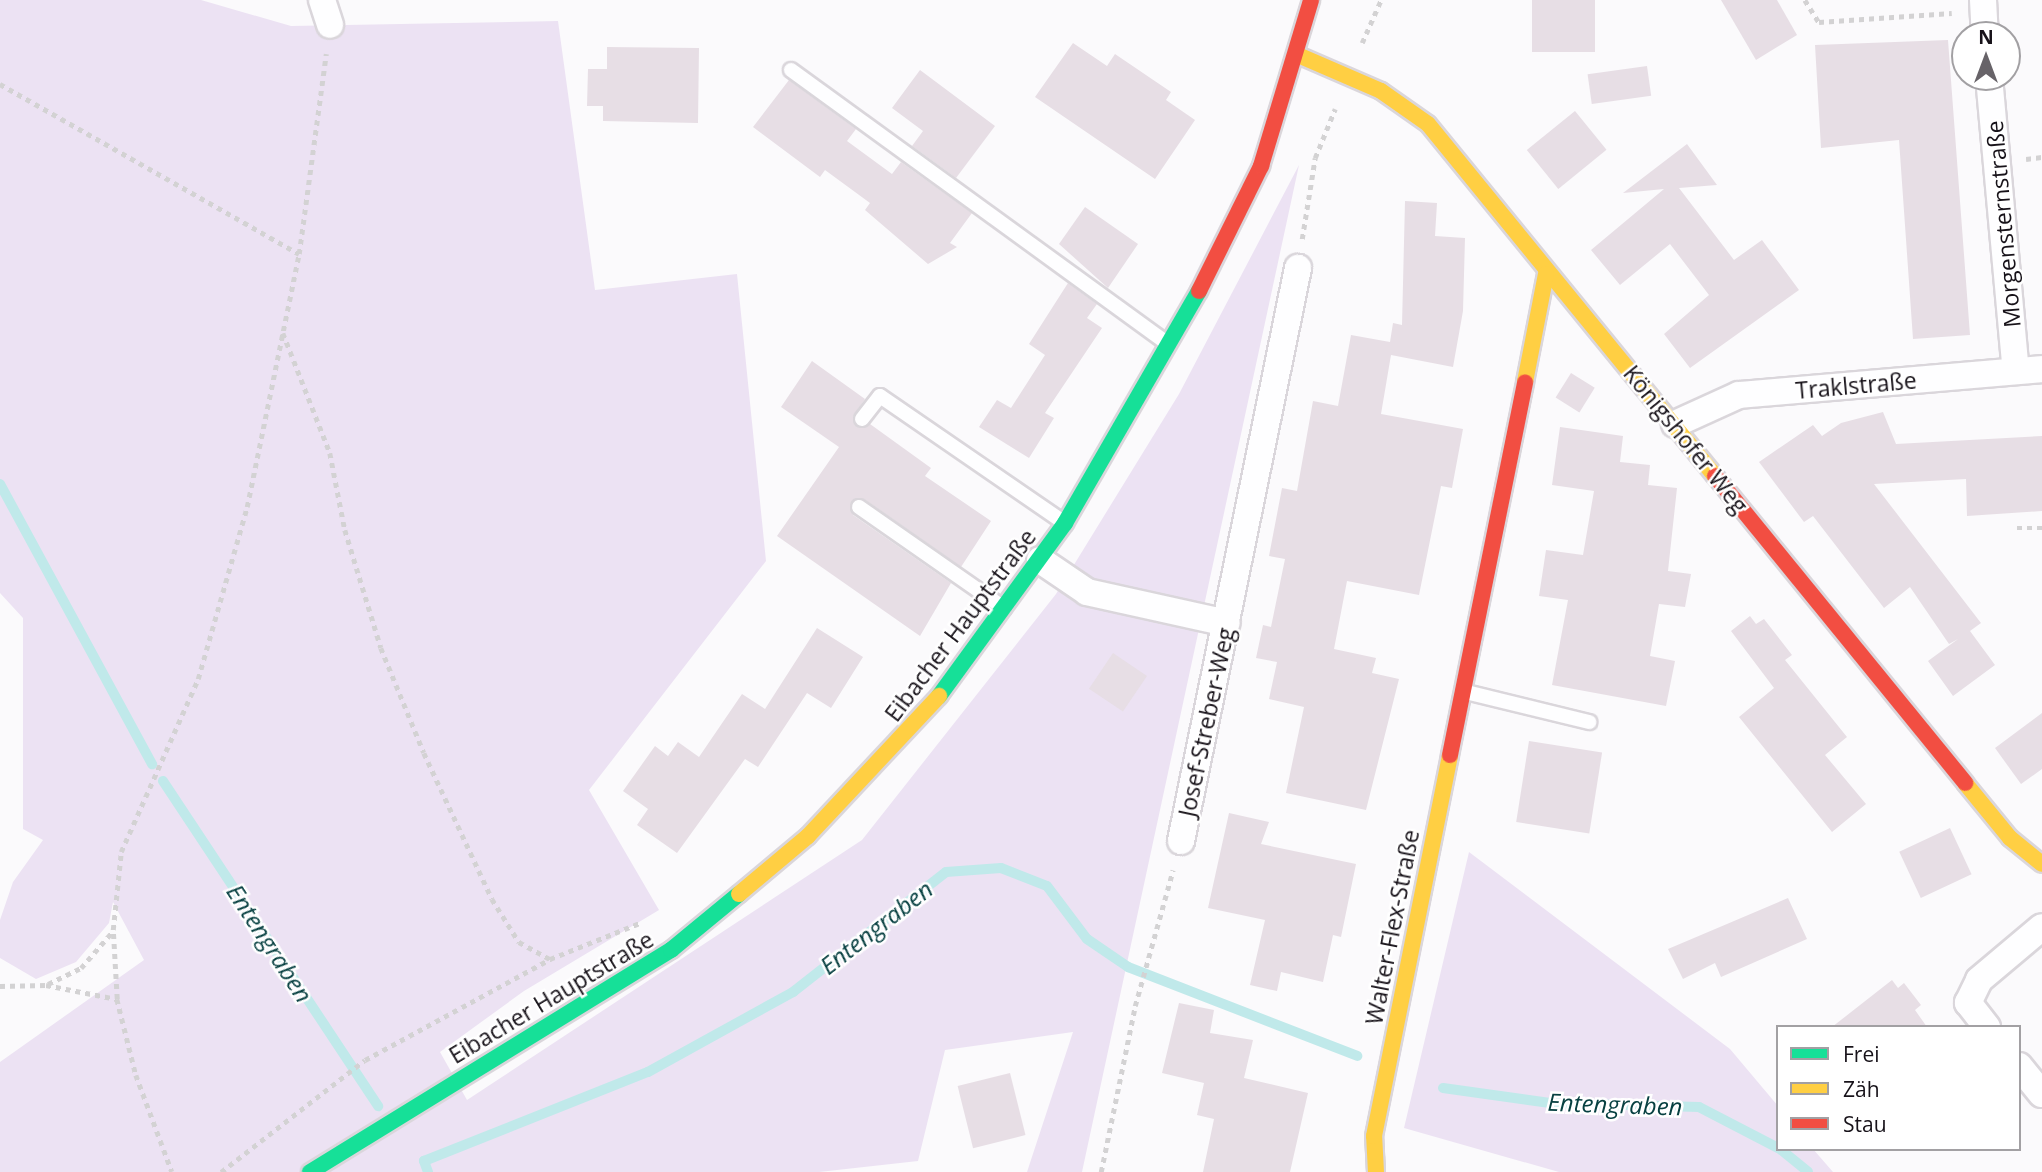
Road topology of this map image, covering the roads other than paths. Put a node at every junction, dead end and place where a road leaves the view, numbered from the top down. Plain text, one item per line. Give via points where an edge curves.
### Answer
1 (322, 0) edge
2 (1311, 0) edge
3 (330, 25) road end
4 (1298, 55) junction
5 (791, 70) dead end
6 (1991, 91) edge
7 (1298, 268) road end
8 (1546, 274) junction
9 (1172, 347) junction
10 (2029, 370) edge
11 (862, 419) dead end
12 (1675, 424) junction
13 (859, 507) dead end
14 (1065, 523) junction
15 (1040, 560) junction
16 (1005, 609) junction
17 (1227, 623) junction
18 (1461, 691) junction
19 (1589, 722) dead end
20 (1181, 841) road end
21 (2042, 864) edge
22 (2042, 927) edge
23 (1985, 1025) edge
24 (2021, 1068) edge
25 (2042, 1094) edge
26 (310, 1172) edge
27 (1376, 1172) edge

1 - 3 street
2 - 4 street, Eibacher Hauptstraße
4 - 8 street, Königshofer Weg via 1348,77 1429,124
4 - 9 street, Eibacher Hauptstraße via 1247,200
5 - 9 lane
6 - 10 street, Morgensternstraße
7 - 17 street, Josef-Streber-Weg
8 - 12 street, Königshofer Weg
8 - 18 street, Walter-Flex-Straße
9 - 14 street, Eibacher Hauptstraße
10 - 12 street, Traklstraße via 1739,395
11 - 14 lane via 880,396
12 - 21 street, Königshofer Weg via 2010,838
13 - 16 lane
14 - 15 street, Eibacher Hauptstraße
15 - 16 street, Eibacher Hauptstraße
15 - 17 street via 1087,592
16 - 26 street, Eibacher Hauptstraße via 904,736 769,872 619,986
17 - 20 street, Josef-Streber-Weg
18 - 19 lane
18 - 27 street, Walter-Flex-Straße via 1374,1136
22 - 23 street via 1979,981 1968,1003
24 - 25 street

